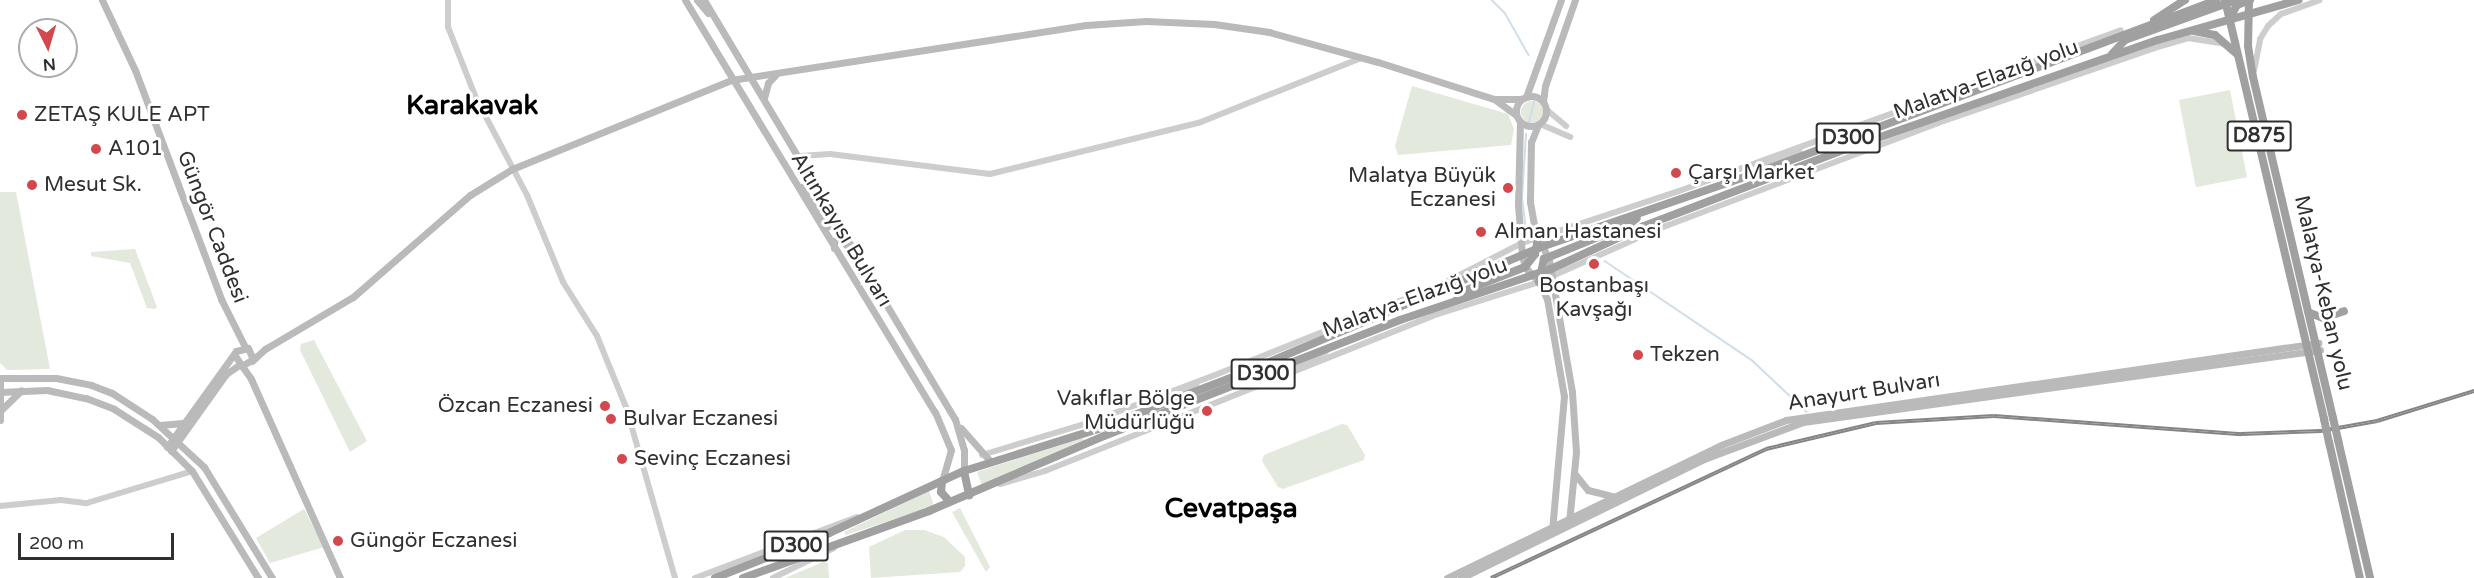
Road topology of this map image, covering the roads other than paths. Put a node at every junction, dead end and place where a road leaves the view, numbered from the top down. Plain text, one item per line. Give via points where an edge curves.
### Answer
1 (102, 0) edge
2 (448, 0) edge
3 (685, 0) edge
4 (697, 0) edge
5 (704, 0) edge
6 (1561, 0) edge
7 (1575, 0) edge
8 (2185, 0) edge
9 (2236, 0) edge
10 (2250, 0) edge
11 (2320, 0) edge
12 (2220, 3) edge
13 (2300, 3) edge
14 (2253, 15) junction
15 (2229, 20) junction
16 (717, 21) junction
17 (2150, 23) junction
18 (2121, 30) joint
19 (2189, 30) junction
20 (2230, 45) junction
21 (2110, 56) junction
22 (1362, 58) junction
23 (2240, 58) junction
24 (777, 74) junction
25 (752, 77) junction
26 (2253, 77) junction
27 (731, 80) junction
28 (2032, 83) junction
29 (764, 98) junction
30 (1524, 98) junction
31 (1494, 99) junction
32 (1543, 102) junction
33 (1546, 110) junction
34 (1516, 115) junction
35 (1520, 122) junction
36 (1938, 123) junction
37 (1539, 125) junction
38 (1566, 126) dead end
39 (1570, 137) dead end
40 (1821, 140) junction
41 (800, 156) junction
42 (782, 165) junction
43 (512, 169) junction
44 (1738, 179) junction
45 (825, 198) junction
46 (1643, 213) junction
47 (1538, 238) junction
48 (1522, 243) junction
49 (1544, 246) junction
50 (1536, 250) junction
51 (834, 251) junction
52 (1520, 256) junction
53 (1550, 256) junction
54 (1524, 268) junction
55 (1553, 271) junction
56 (1536, 277) junction
57 (878, 289) junction
58 (1456, 300) junction
59 (2344, 311) dead end
60 (2310, 313) junction
61 (235, 333) junction
62 (1350, 339) junction
63 (2319, 346) junction
64 (246, 348) junction
65 (2308, 348) junction
66 (265, 349) junction
67 (235, 353) junction
68 (251, 363) junction
69 (240, 366) junction
70 (1210, 376) junction
71 (0, 378) edge
72 (251, 379) junction
73 (1260, 386) junction
74 (21, 391) junction
75 (0, 392) edge
76 (1158, 405) junction
77 (1, 410) edge
78 (955, 419) junction
79 (0, 420) edge
80 (160, 425) junction
81 (186, 426) junction
82 (177, 440) junction
83 (169, 449) junction
84 (981, 455) junction
85 (195, 457) junction
86 (991, 462) junction
87 (192, 471) junction
88 (964, 471) junction
89 (1574, 473) junction
90 (942, 480) junction
91 (1000, 484) junction
92 (969, 495) junction
93 (1615, 496) junction
94 (950, 502) junction
95 (0, 507) edge
96 (875, 510) junction
97 (1569, 521) junction
98 (1552, 530) junction
99 (841, 545) junction
100 (258, 578) edge
101 (272, 578) edge
102 (340, 578) edge
103 (675, 578) edge
104 (695, 578) edge
105 (715, 578) edge
106 (743, 578) edge
107 (773, 578) edge
108 (1447, 578) edge
109 (1461, 578) edge
110 (2360, 578) edge
111 (2370, 578) edge

1 - 61 main road, Güngör Caddesi via 135,70
2 - 43 street via 448,27 458,54
3 - 27 main road, Altınkayısı Bulvarı
4 - 16 main road
5 - 16 main road, Altınkayısı Bulvarı
6 - 30 main road
7 - 32 main road
8 - 17 highway
9 - 12 highway
10 - 14 highway, Malatya-Keban yolu
10 - 15 highway via 2237,5
11 - 13 street
12 - 15 highway, Malatya-Keban yolu
12 - 17 highway, Malatya-Elazığ yolu / D300
12 - 21 highway via 2125,40
13 - 14 highway, D300
13 - 26 street via 2268,26 2260,39
14 - 15 highway, Malatya-Elazığ yolu / D300
14 - 26 highway, Malatya-Keban yolu / D875
15 - 19 highway, Malatya-Elazığ yolu / D300
15 - 23 highway, Malatya-Keban yolu / D875
16 - 25 main road, Altınkayısı Bulvarı
17 - 18 highway
17 - 44 highway, Malatya-Elazığ yolu / D300
18 - 40 street
19 - 20 highway via 2215,35
19 - 21 highway, Malatya-Elazığ yolu / D300
20 - 23 highway
20 - 36 street via 2188,38
21 - 28 highway, Malatya-Elazığ yolu / D300
22 - 24 main road via 1253,28 1146,21 1086,25
22 - 31 main road
22 - 41 street via 1201,122 990,174 830,154
23 - 65 highway, Malatya-Keban yolu / D875
24 - 25 main road
24 - 29 main road via 768,83
25 - 27 main road
25 - 29 main road, Altınkayısı Bulvarı
26 - 60 highway, Malatya-Keban yolu / D875
27 - 42 main road, Altınkayısı Bulvarı
27 - 43 main road
28 - 36 street
28 - 55 highway, Malatya-Elazığ yolu / D300 via 1707,200
29 - 41 main road, Altınkayısı Bulvarı
30 - 31 main road
30 - 32 main road
30 - 34 main road
31 - 34 main road
32 - 33 main road
33 - 37 main road
33 - 38 street
34 - 35 main road
35 - 37 main road
35 - 48 main road via 1518,205
36 - 55 street
37 - 39 street
37 - 47 main road via 1531,142 1529,179
40 - 44 street
40 - 47 street
41 - 45 main road, Altınkayısı Bulvarı
42 - 45 main road via 822,223 830,227
42 - 51 main road, Altınkayısı Bulvarı
43 - 66 main road via 470,195 353,297
43 - 103 street via 544,231 563,282 597,336 627,407
44 - 46 highway, Malatya-Elazığ yolu / D300
45 - 57 main road, Altınkayısı Bulvarı
46 - 49 highway, Malatya-Elazığ yolu / D300
46 - 53 highway via 1628,225
47 - 48 street
47 - 49 main road
47 - 50 highway
48 - 52 main road
48 - 70 street via 1442,284
49 - 50 highway, Malatya-Elazığ yolu / D300
49 - 53 main road
50 - 52 highway, Malatya-Elazığ yolu / D300
50 - 54 highway
51 - 57 main road via 834,241 840,238 870,284
51 - 90 main road, Altınkayısı Bulvarı via 950,440 950,463
52 - 54 highway
52 - 76 highway, Malatya-Elazığ yolu / D300 via 1382,317
53 - 55 highway
53 - 56 highway
54 - 56 main road
54 - 58 highway via 1464,291
55 - 56 highway, Malatya-Elazığ yolu / D300
55 - 89 main road via 1572,392
56 - 58 highway, Malatya-Elazığ yolu / D300
56 - 73 street
56 - 98 main road via 1551,314 1564,396
57 - 78 main road, Altınkayısı Bulvarı
58 - 62 highway, Malatya-Elazığ yolu / D300
59 - 60 highway via 2323,318
60 - 63 highway, Malatya-Keban yolu / D875
61 - 64 main road, Güngör Caddesi
61 - 67 main road, Güngör Caddesi
62 - 73 street
62 - 91 highway, Malatya-Elazığ yolu / D300 via 1104,436
63 - 65 main road, Anayurt Bulvarı
63 - 111 highway, Malatya-Keban yolu / D875, bridge
64 - 66 main road
64 - 67 main road
64 - 68 main road, Güngör Caddesi via 252,353
65 - 93 main road, Anayurt Bulvarı via 1809,415 1741,436
65 - 97 main road, Anayurt Bulvarı via 1813,420 1725,450
65 - 110 highway, Malatya-Keban yolu / D875, bridge
66 - 68 main road
67 - 69 main road, Güngör Caddesi
67 - 81 main road
68 - 69 main road
68 - 72 main road, Güngör Caddesi
69 - 72 main road, Güngör Caddesi
69 - 81 main road via 226,374
70 - 76 street
70 - 84 street via 1088,423
71 - 75 main road
71 - 80 main road via 56,378 91,385 112,393
72 - 102 main road, Güngör Caddesi
73 - 91 street via 1045,471
74 - 75 main road
74 - 77 main road
74 - 83 main road via 55,391 99,402 158,437
75 - 77 main road
76 - 86 highway, Malatya-Elazığ yolu / D300 via 1047,447
77 - 79 main road
78 - 84 main road
78 - 88 main road, Altınkayısı Bulvarı via 964,450
80 - 81 main road
80 - 82 main road
81 - 82 main road
81 - 85 main road
82 - 83 main road
82 - 85 main road
83 - 87 main road
84 - 86 main road
85 - 101 main road
86 - 88 highway, Malatya-Elazığ yolu / D300
87 - 95 street via 87,502 61,500
87 - 100 main road
88 - 90 highway, Malatya-Elazığ yolu
88 - 92 highway
89 - 93 main road via 1588,490
89 - 97 main road
90 - 94 highway via 941,492
90 - 96 highway, D300
91 - 92 highway, Malatya-Elazığ yolu / D300
92 - 94 highway, Malatya-Elazığ yolu
93 - 97 main road, Anayurt Bulvarı
94 - 99 highway, D300
96 - 104 street
96 - 105 highway, D300
97 - 98 main road, Anayurt Bulvarı
98 - 108 main road, Anayurt Bulvarı
98 - 109 main road, Anayurt Bulvarı
99 - 106 highway, D300
99 - 107 street

